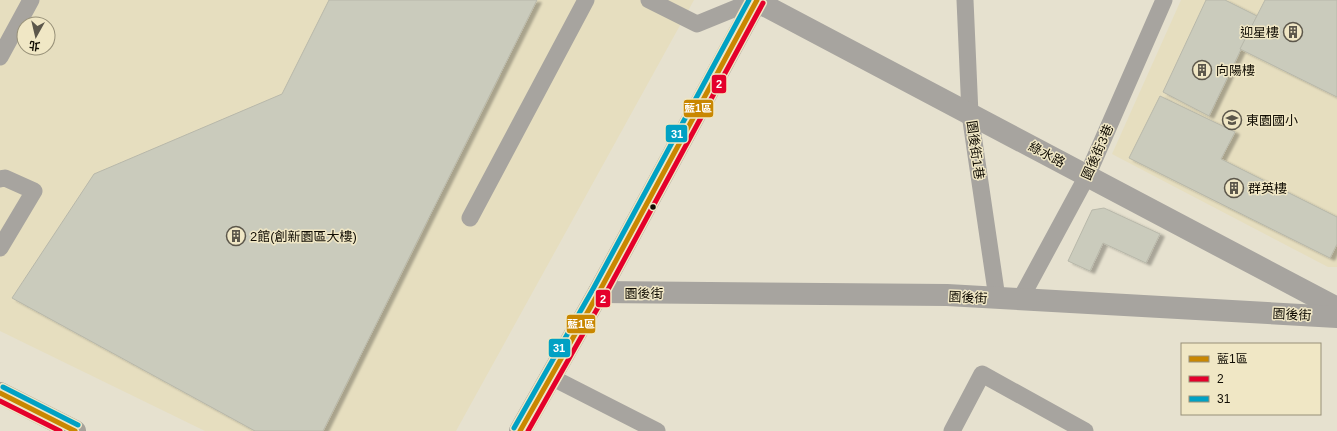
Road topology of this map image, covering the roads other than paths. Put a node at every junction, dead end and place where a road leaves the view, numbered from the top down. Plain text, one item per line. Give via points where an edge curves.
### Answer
1 (586, 0) edge
2 (649, 0) edge
3 (756, 0) edge
4 (965, 0) edge
5 (1164, 0) edge
6 (26, 2) edge
7 (0, 57) edge
8 (970, 114) junction
9 (1087, 176) junction
10 (0, 179) edge
11 (470, 218) dead end
12 (0, 248) edge
13 (599, 292) junction
14 (998, 298) junction
15 (1020, 300) junction
16 (1337, 308) edge
17 (1337, 317) edge
18 (551, 377) junction
19 (0, 392) edge
20 (75, 431) edge
21 (520, 431) edge
22 (657, 431) edge
23 (952, 431) edge
24 (1085, 431) edge

1 - 11 lane
2 - 3 lane via 697,24
3 - 8 street, 綠水路
3 - 13 street
4 - 8 lane, 園後街1巷
5 - 9 lane, 園後街3巷
6 - 7 lane
8 - 9 street, 綠水路
8 - 14 lane, 園後街1巷
9 - 15 lane, 園後街3巷
9 - 16 street, 綠水路
10 - 12 lane via 4,178 34,191
13 - 14 street, 園後街 via 947,295
13 - 18 street
14 - 15 street, 園後街
15 - 17 street, 園後街
18 - 21 street
18 - 22 lane
19 - 20 main road
23 - 24 lane via 982,374

